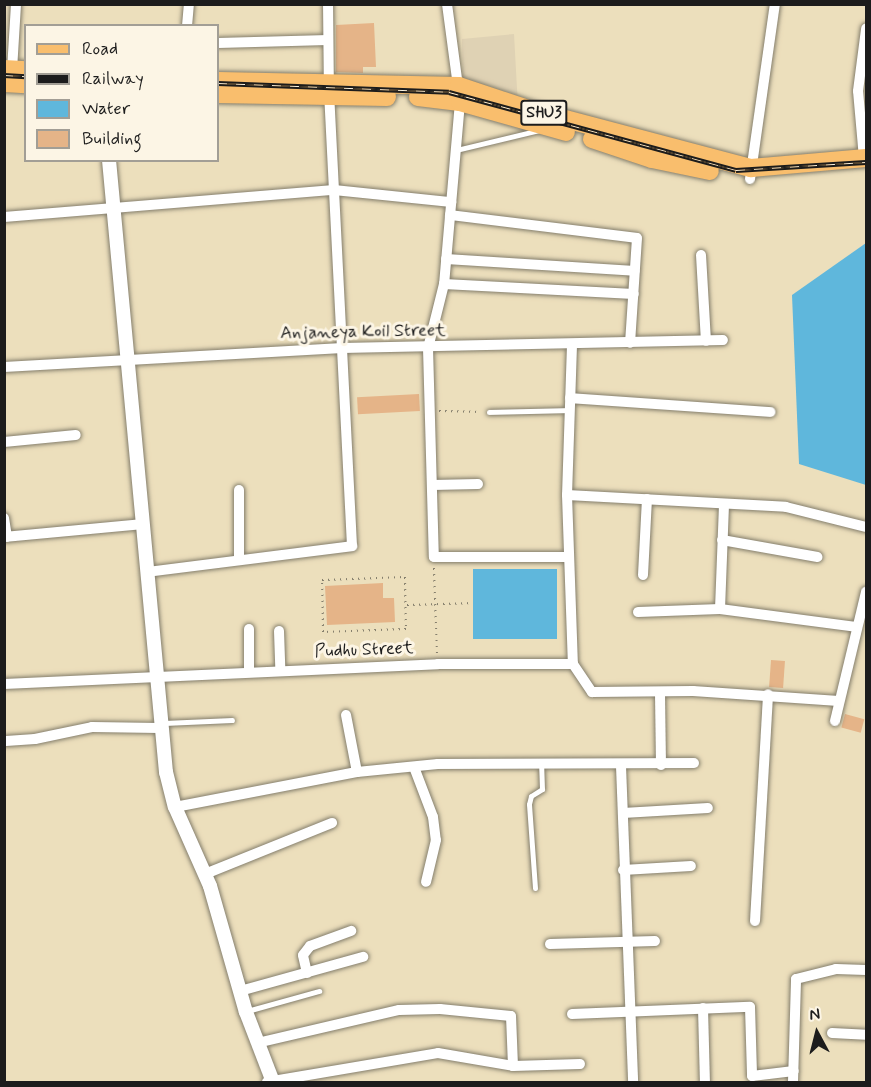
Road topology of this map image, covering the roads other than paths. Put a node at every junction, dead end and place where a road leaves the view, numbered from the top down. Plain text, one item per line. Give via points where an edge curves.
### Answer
1 (16, 4) edge
2 (189, 4) edge
3 (328, 4) edge
4 (447, 4) edge
5 (775, 4) edge
6 (187, 24) edge
7 (867, 29) edge
8 (328, 40) junction
9 (219, 43) edge
10 (12, 73) edge
11 (219, 81) edge
12 (24, 82) edge
13 (330, 91) junction
14 (219, 94) edge
15 (460, 94) junction
16 (549, 128) junction
17 (456, 150) junction
18 (109, 162) edge
19 (866, 162) edge
20 (751, 174) junction
21 (334, 189) junction
22 (451, 202) junction
23 (114, 210) junction
24 (450, 215) junction
25 (4, 217) edge
26 (701, 255) dead end
27 (446, 259) junction
28 (635, 272) junction
29 (444, 284) junction
30 (633, 294) junction
31 (706, 340) junction
32 (723, 340) dead end
33 (630, 343) junction
34 (572, 345) junction
35 (342, 348) junction
36 (428, 348) junction
37 (127, 357) junction
38 (4, 367) edge
39 (570, 398) junction
40 (570, 410) junction
41 (489, 412) road end
42 (771, 412) dead end
43 (76, 435) dead end
44 (4, 441) edge
45 (478, 484) dead end
46 (432, 485) junction
47 (239, 490) dead end
48 (567, 495) junction
49 (647, 499) junction
50 (724, 504) junction
51 (4, 518) edge
52 (142, 524) junction
53 (867, 527) edge
54 (6, 537) edge
55 (722, 540) junction
56 (570, 557) junction
57 (817, 557) dead end
58 (239, 560) junction
59 (147, 572) junction
60 (643, 575) dead end
61 (867, 592) edge
62 (720, 609) junction
63 (638, 612) dead end
64 (856, 627) junction
65 (249, 629) dead end
66 (279, 631) dead end
67 (573, 664) junction
68 (280, 669) junction
69 (249, 671) junction
70 (156, 675) junction
71 (4, 684) edge
72 (660, 694) junction
73 (768, 694) junction
74 (839, 701) junction
75 (346, 715) dead end
76 (232, 720) dead end
77 (835, 721) dead end
78 (159, 726) junction
79 (6, 741) edge
80 (541, 762) junction
81 (694, 763) dead end
82 (661, 765) junction
83 (621, 766) junction
84 (414, 767) junction
85 (357, 772) junction
86 (175, 807) junction
87 (708, 808) dead end
88 (622, 813) junction
89 (332, 823) dead end
90 (690, 866) dead end
91 (623, 870) junction
92 (205, 874) junction
93 (426, 882) dead end
94 (535, 888) dead end
95 (754, 921) dead end
96 (351, 931) dead end
97 (655, 940) dead end
98 (625, 941) junction
99 (550, 944) dead end
100 (363, 957) dead end
101 (867, 970) edge
102 (308, 972) junction
103 (240, 991) junction
104 (319, 991) dead end
105 (703, 1008) junction
106 (246, 1012) junction
107 (628, 1012) junction
108 (572, 1014) dead end
109 (832, 1033) dead end
110 (867, 1035) edge
111 (257, 1043) junction
112 (580, 1064) dead end
113 (513, 1066) junction
114 (794, 1077) edge
115 (271, 1082) edge
116 (633, 1083) edge
117 (705, 1083) edge

1 - 10 street
2 - 6 street
3 - 8 street
4 - 15 street
5 - 20 street
7 - 19 street via 858,91
8 - 9 street
8 - 13 street
10 - 12 main road
11 - 13 main road, SHU3
13 - 14 main road, SHU3
13 - 15 main road, SHU3
13 - 21 street
15 - 16 main road, SHU3
15 - 17 street
15 - 20 main road, SHU3 via 531,110
16 - 17 lane
16 - 20 main road, SHU3 via 652,159
17 - 22 street
18 - 23 street
19 - 20 main road, SHU3
21 - 22 street
21 - 23 street
21 - 35 street
22 - 24 street
23 - 25 street
23 - 37 street
24 - 27 street
24 - 28 street via 637,238
26 - 31 street
27 - 28 street
27 - 29 street
28 - 30 street
29 - 30 street
29 - 36 street
30 - 33 street
31 - 32 street, Anjaneya Koil Street
31 - 33 street, Anjaneya Koil Street
33 - 34 street, Anjaneya Koil Street
34 - 36 street, Anjaneya Koil Street
34 - 39 street
35 - 36 street, Anjaneya Koil Street
35 - 37 street, Anjaneya Koil Street
35 - 58 street via 352,546
36 - 46 street
37 - 38 street, Anjaneya Koil Street
37 - 52 street
39 - 40 street
39 - 42 street
40 - 41 lane
40 - 48 street
43 - 44 street
45 - 46 street
46 - 56 street via 434,557
47 - 58 street
48 - 49 street
48 - 56 street
49 - 50 street
49 - 60 street
50 - 53 street via 786,507
50 - 55 street
51 - 54 street
52 - 54 street
52 - 59 street
55 - 57 street
55 - 62 street
56 - 67 street
58 - 59 street
59 - 70 street
61 - 64 street
62 - 63 street
62 - 64 street
64 - 74 street
65 - 69 street
66 - 68 street
67 - 68 street, Pudhu Street
67 - 72 street via 592,692
68 - 69 street, Pudhu Street
69 - 70 street, Pudhu Street
70 - 71 street, Pudhu Street
70 - 78 street
72 - 73 street
72 - 82 street
73 - 74 street
73 - 95 street
74 - 77 street
75 - 85 street
76 - 78 lane
78 - 79 street via 92,727 34,740
78 - 86 street
80 - 83 street
80 - 84 street
80 - 94 lane via 542,789 531,796 529,804
81 - 82 street
82 - 83 street
83 - 88 street
84 - 85 street
84 - 93 street via 433,817 436,840
85 - 86 street
86 - 92 street
87 - 88 street
88 - 91 street
89 - 92 street
90 - 91 street
91 - 98 street
92 - 103 street
96 - 102 street via 310,946 303,954
97 - 98 street
98 - 99 street
98 - 107 street
100 - 102 street
101 - 114 street via 836,969 796,979
102 - 103 street
103 - 106 street
104 - 106 lane
105 - 107 street
105 - 114 street via 750,1007 752,1076
105 - 117 street
106 - 111 street
107 - 108 street
107 - 116 street
109 - 110 street
111 - 113 street via 390,1011 440,1009 511,1016
111 - 115 street
112 - 113 street
113 - 115 street via 438,1053

